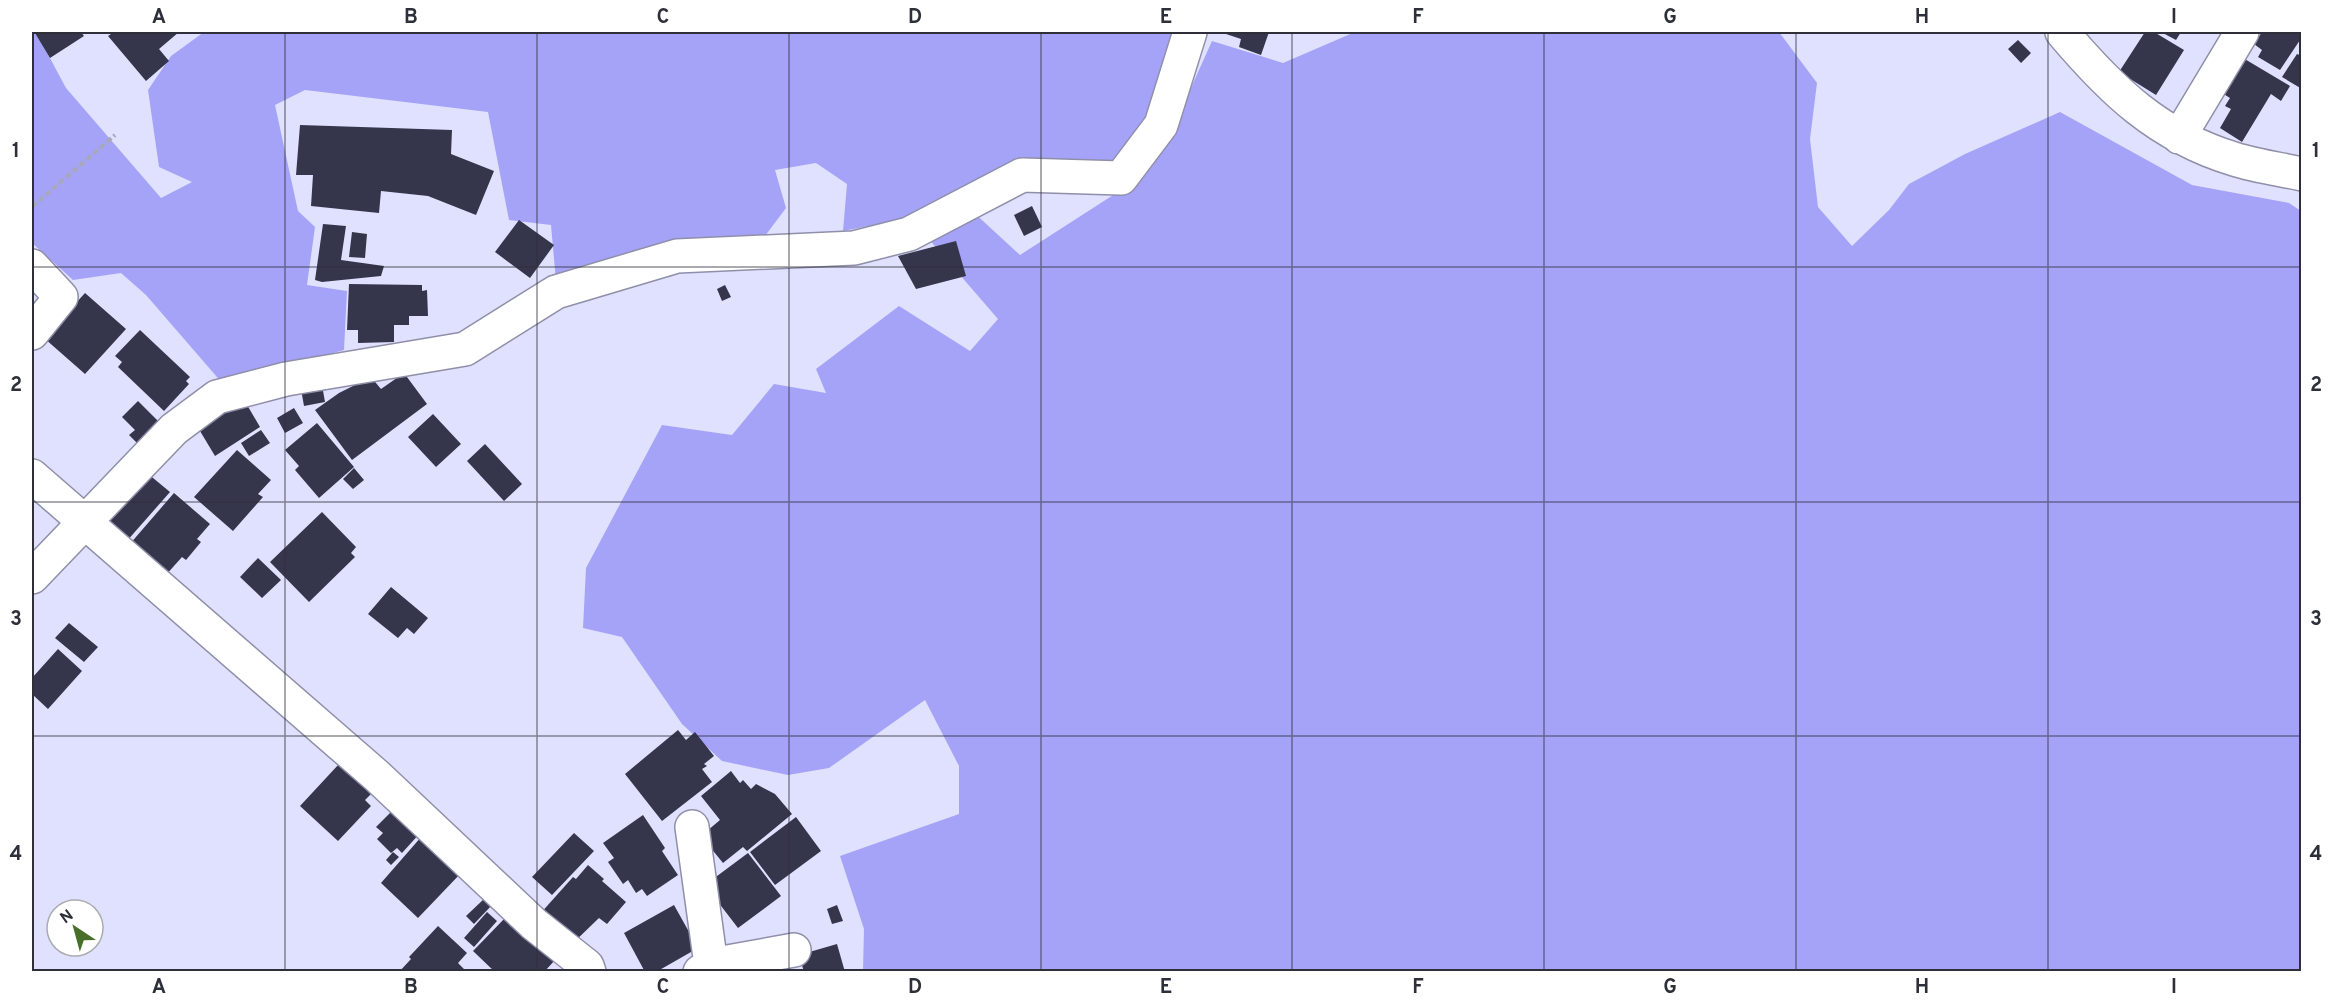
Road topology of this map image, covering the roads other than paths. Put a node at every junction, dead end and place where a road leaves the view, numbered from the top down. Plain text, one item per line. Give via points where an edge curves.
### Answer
1 (1190, 32) edge
2 (2062, 32) edge
3 (2242, 32) edge
4 (2178, 137) junction
5 (2301, 174) edge
6 (32, 266) edge
7 (32, 333) edge
8 (32, 476) edge
9 (83, 522) junction
10 (32, 577) edge
11 (692, 827) dead end
12 (794, 950) dead end
13 (706, 968) edge
14 (589, 972) edge

1 - 9 street via 1161,125 1121,178 1022,175 909,234 854,248 677,256 556,292 465,350 285,378 217,397 174,429
2 - 4 street via 2098,75 2136,109
3 - 4 street
4 - 5 street via 2233,159
6 - 7 street via 61,297
8 - 9 street
9 - 10 street
9 - 14 street via 369,768 534,924 587,966
11 - 13 street
12 - 13 street

